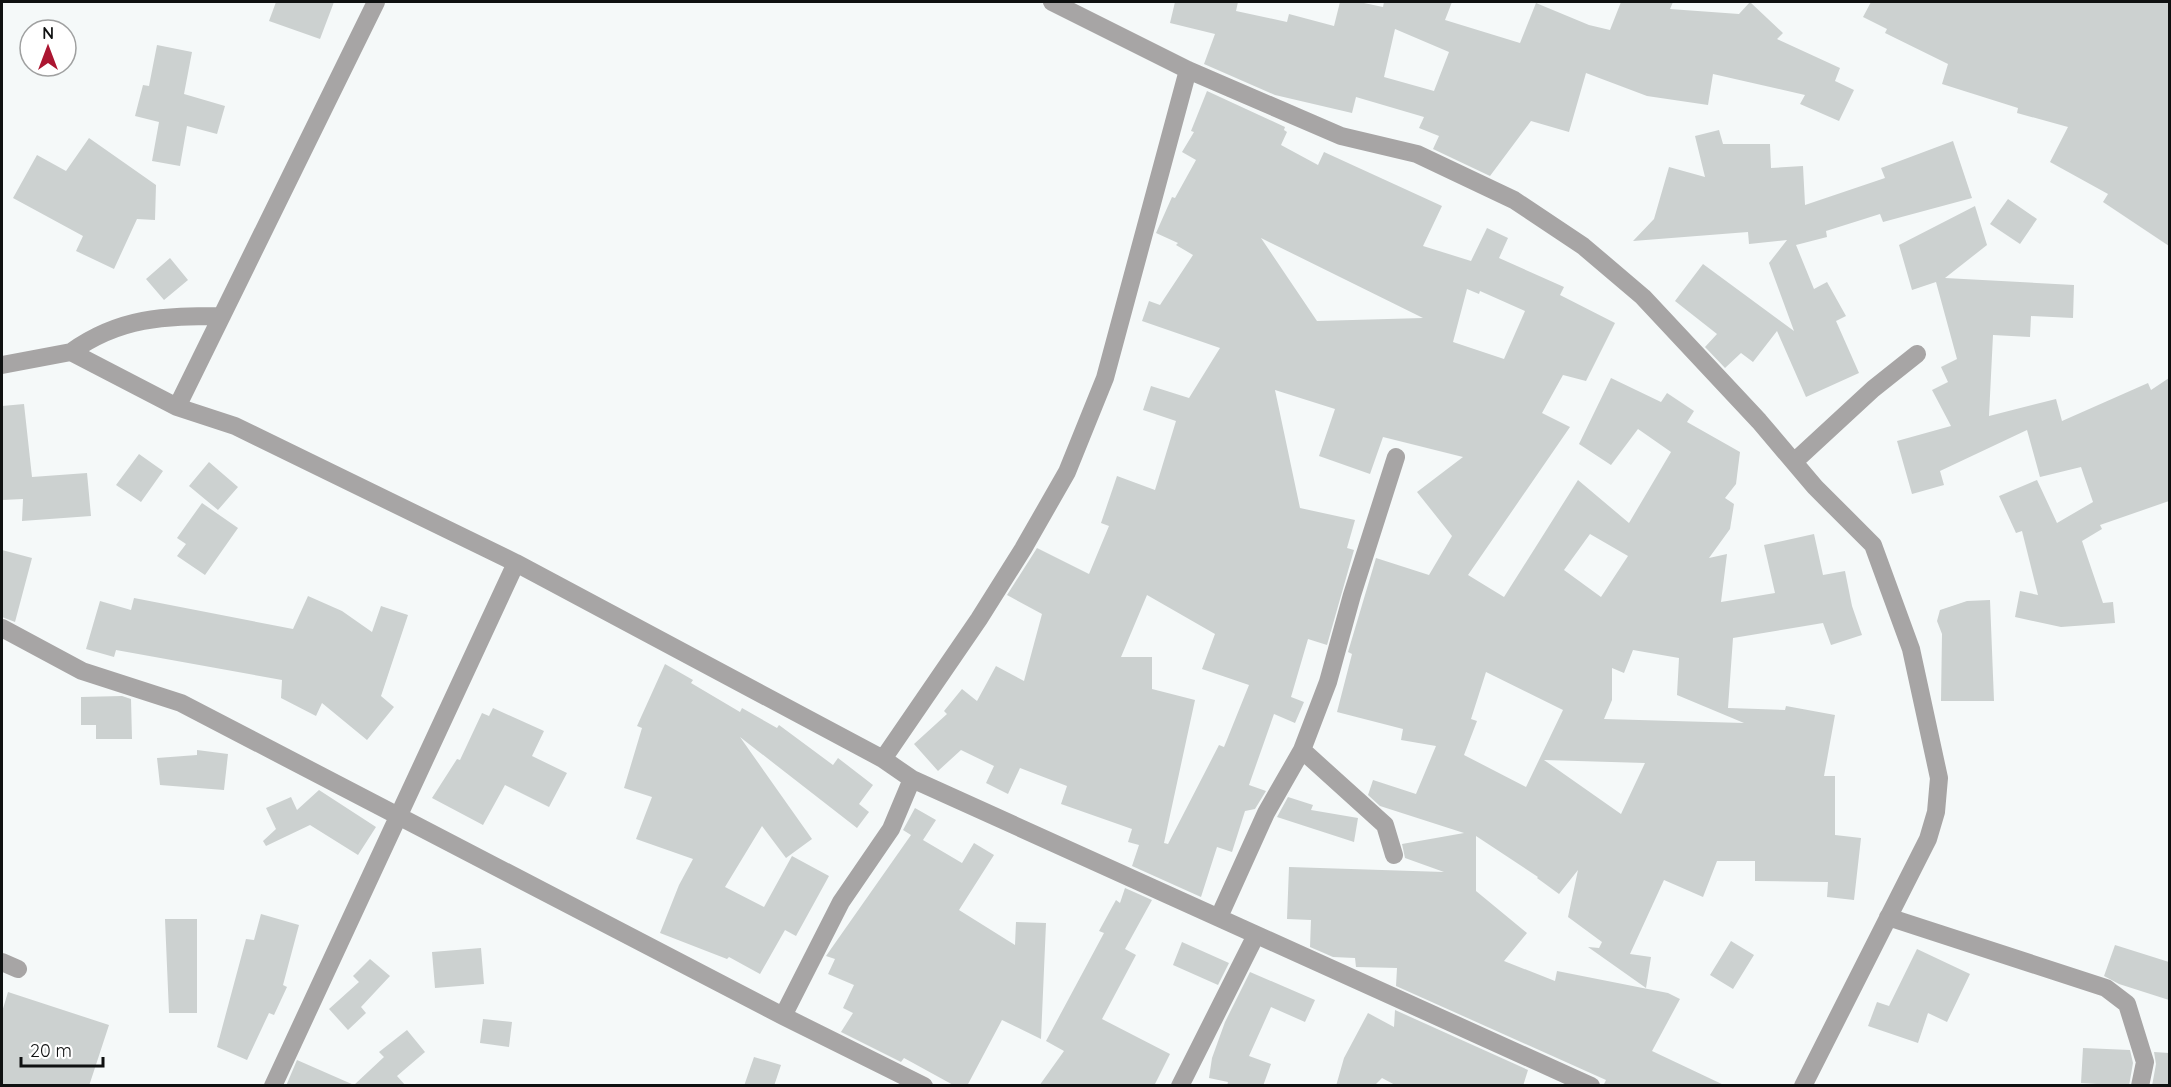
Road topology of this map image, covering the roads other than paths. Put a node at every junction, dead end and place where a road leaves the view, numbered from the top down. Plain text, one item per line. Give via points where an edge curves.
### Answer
1 (376, 2) edge
2 (1052, 2) edge
3 (1188, 70) junction
4 (222, 316) junction
5 (71, 352) junction
6 (1917, 354) dead end
7 (2, 365) edge
8 (177, 407) junction
9 (1396, 457) dead end
10 (1795, 461) junction
11 (516, 563) junction
12 (2, 628) edge
13 (1302, 750) junction
14 (883, 759) junction
15 (912, 779) junction
16 (399, 815) junction
17 (1394, 855) dead end
18 (1219, 917) junction
19 (1888, 917) junction
20 (1256, 935) junction
21 (783, 1016) junction
22 (1584, 1084) edge
23 (273, 1086) edge
24 (924, 1086) edge
25 (1180, 1086) edge
26 (1803, 1086) edge
27 (2140, 1086) edge

1 - 4 street
2 - 3 street
3 - 10 street via 1341,136 1417,154 1514,200 1583,246 1643,297
3 - 14 street via 1105,378 1067,472 998,589
4 - 5 street via 132,322 106,330
4 - 8 street
5 - 7 street
5 - 8 street
6 - 10 street via 1873,388
8 - 11 street via 235,426
9 - 13 street via 1328,682
10 - 19 street via 1815,487 1873,545 1911,649 1931,736 1939,778 1936,812 1928,839
11 - 14 street
11 - 16 street
12 - 16 street via 82,671 181,703
13 - 17 street via 1385,825
13 - 18 street via 1266,813
14 - 15 street
15 - 18 street
15 - 21 street via 891,829 842,902
16 - 21 street
16 - 23 street
18 - 20 street
19 - 26 street
19 - 27 street via 2106,988 2127,1004 2145,1062
20 - 22 street
20 - 25 street
21 - 24 street

